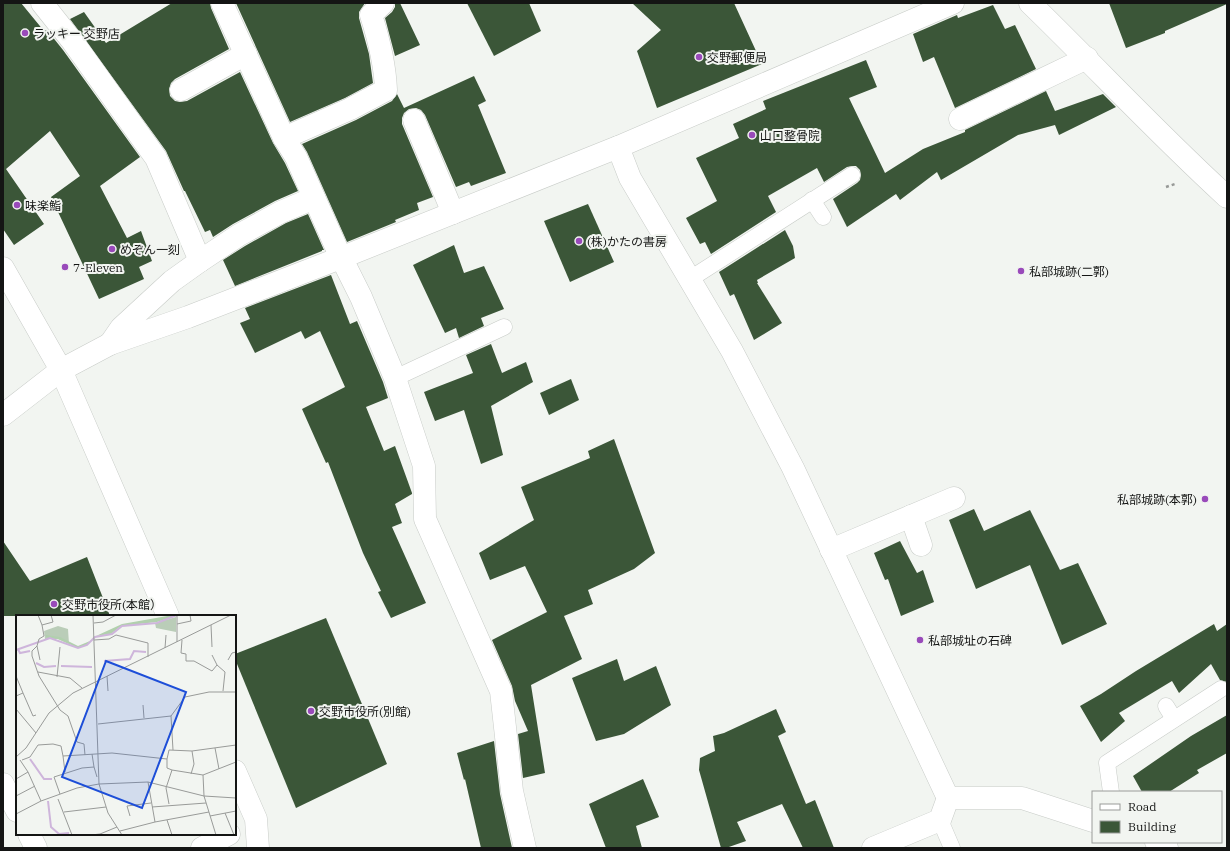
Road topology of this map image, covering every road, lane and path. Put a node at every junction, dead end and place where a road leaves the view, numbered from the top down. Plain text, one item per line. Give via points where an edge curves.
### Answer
1 (222, 3) edge
2 (383, 3) edge
3 (953, 3) edge
4 (1030, 3) edge
5 (51, 5) edge
6 (246, 54) junction
7 (1086, 58) junction
8 (181, 90) dead end
9 (960, 119) dead end
10 (414, 120) dead end
11 (284, 138) junction
12 (618, 147) junction
13 (852, 175) dead end
14 (1227, 197) edge
15 (314, 198) junction
16 (812, 200) junction
17 (453, 213) junction
18 (823, 218) dead end
19 (341, 258) junction
20 (200, 261) junction
21 (3, 268) edge
22 (690, 279) junction
23 (504, 327) dead end
24 (110, 344) junction
25 (61, 370) junction
26 (395, 378) junction
27 (3, 415) edge
28 (954, 498) dead end
29 (911, 516) junction
30 (921, 545) dead end
31 (831, 550) junction
32 (168, 615) edge
33 (1221, 689) dead end
34 (236, 773) edge
35 (3, 784) edge
36 (1111, 791) edge
37 (948, 798) junction
38 (16, 809) edge
39 (256, 819) junction
40 (940, 820) junction
41 (1092, 821) edge
42 (236, 830) edge
43 (30, 835) edge
44 (227, 835) edge
45 (1158, 843) edge
46 (36, 848) edge
47 (202, 848) edge
48 (258, 848) edge
49 (525, 848) edge
50 (873, 848) edge
51 (952, 848) edge
52 (1167, 848) edge

1 - 6 street
2 - 11 street via 371,15 381,47 386,90
3 - 12 street
4 - 7 street
5 - 20 street via 156,158
6 - 8 street
6 - 11 street
7 - 9 street
7 - 14 street
10 - 17 street
11 - 15 street via 296,157
12 - 17 street
12 - 22 street via 630,178
13 - 16 lane
15 - 19 street
15 - 20 street via 239,235
16 - 18 lane
16 - 22 lane
17 - 19 street
19 - 24 street
19 - 26 street via 361,297
20 - 24 street via 172,281 121,328
21 - 25 street
22 - 31 street via 732,351 793,468
23 - 26 lane
24 - 25 street
25 - 27 street
25 - 32 street
26 - 49 street via 424,466 425,519 501,692 512,791
28 - 29 street
29 - 30 street
29 - 31 street
31 - 37 street
33 - 36 lane via 1170,713 1107,764
34 - 39 street
35 - 38 street
37 - 40 street
37 - 41 street via 1022,798
39 - 42 street
39 - 48 street
40 - 50 street
40 - 51 lane
43 - 46 street
44 - 47 street
45 - 52 street

